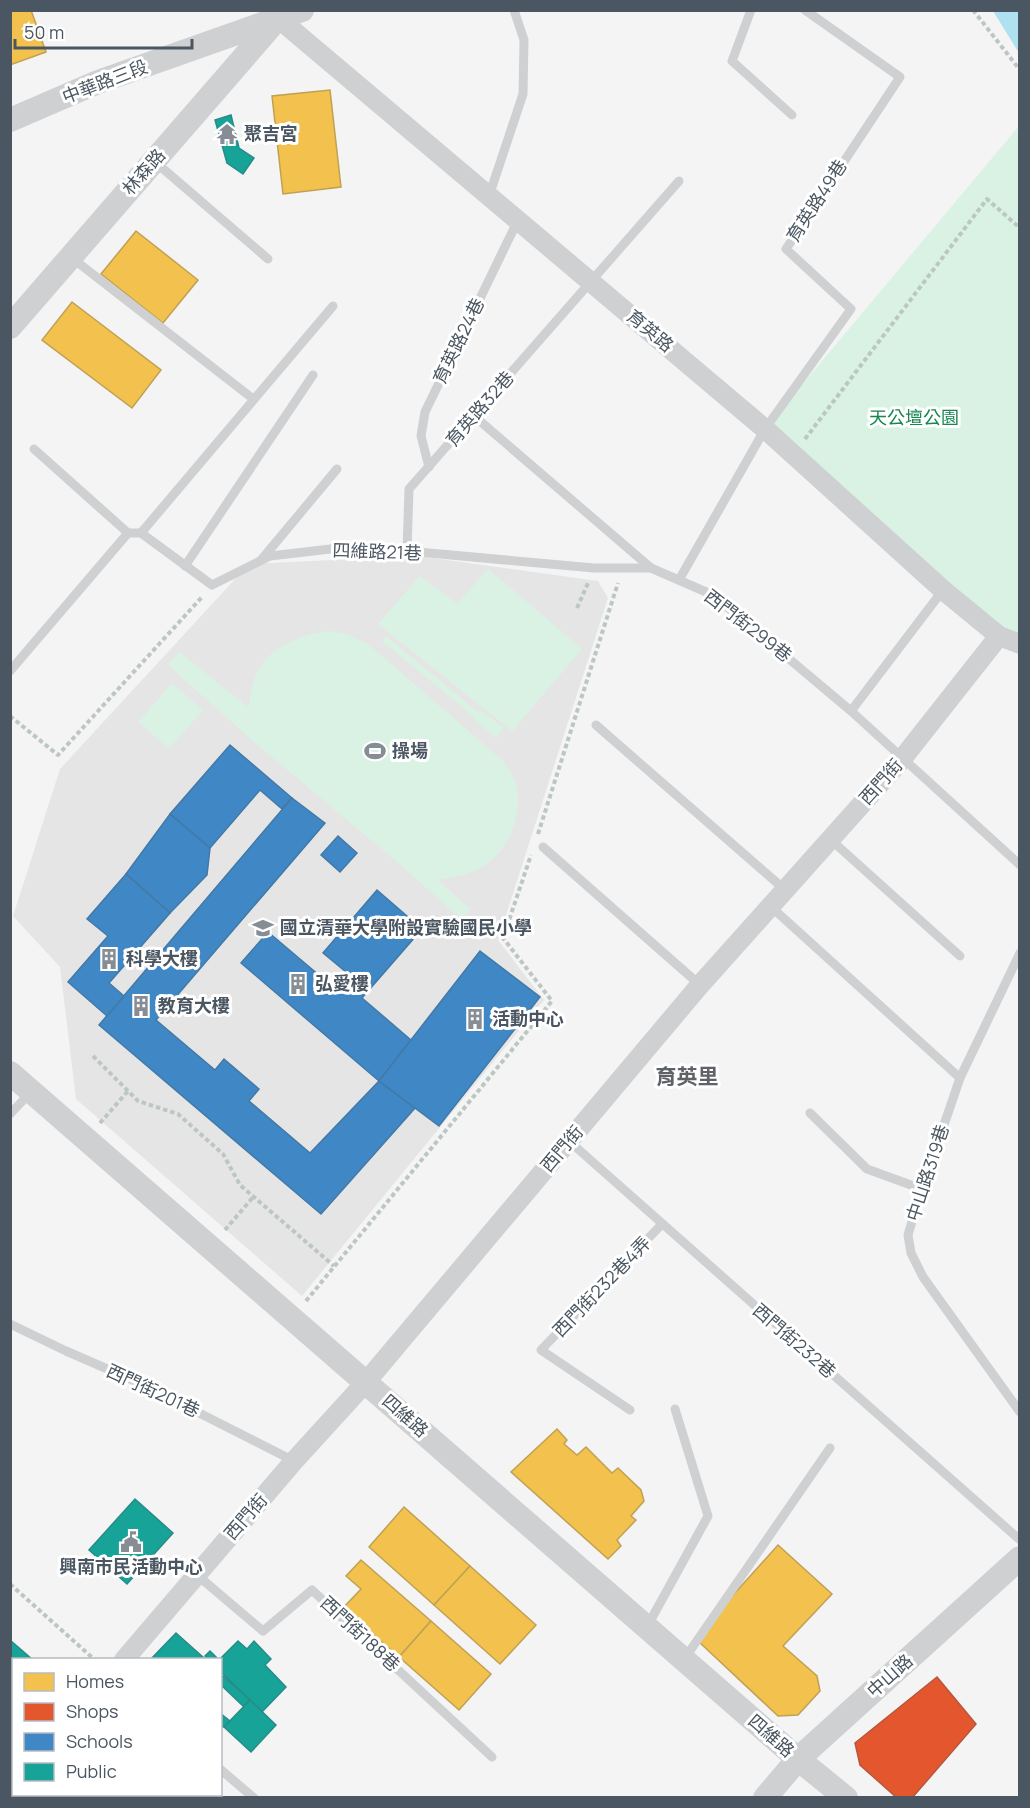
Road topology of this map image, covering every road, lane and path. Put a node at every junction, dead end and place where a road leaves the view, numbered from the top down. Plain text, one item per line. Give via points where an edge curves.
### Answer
1 (302, 10) edge
2 (514, 10) edge
3 (752, 10) edge
4 (805, 10) edge
5 (973, 10) edge
6 (276, 14) edge
7 (176, 55) junction
8 (1020, 70) edge
9 (215, 90) junction
10 (792, 115) dead end
11 (10, 120) edge
12 (154, 161) junction
13 (679, 181) dead end
14 (489, 196) junction
15 (518, 220) junction
16 (1020, 228) edge
17 (71, 257) junction
18 (268, 259) dead end
19 (592, 282) junction
20 (333, 306) dead end
21 (10, 327) edge
22 (313, 375) dead end
23 (252, 398) junction
24 (474, 416) junction
25 (765, 429) junction
26 (802, 442) dead end
27 (34, 449) dead end
28 (429, 467) junction
29 (338, 469) dead end
30 (141, 532) junction
31 (128, 533) junction
32 (407, 551) junction
33 (261, 560) junction
34 (185, 566) junction
35 (594, 568) junction
36 (622, 568) junction
37 (651, 568) junction
38 (679, 580) junction
39 (212, 585) junction
40 (943, 590) junction
41 (577, 608) dead end
42 (999, 636) junction
43 (1020, 644) edge
44 (10, 671) edge
45 (851, 711) junction
46 (10, 716) edge
47 (596, 725) dead end
48 (902, 759) junction
49 (830, 839) junction
50 (539, 844) joint
51 (532, 852) dead end
52 (1020, 865) edge
53 (784, 889) junction
54 (769, 905) junction
55 (1020, 953) edge
56 (960, 956) dead end
57 (700, 985) junction
58 (93, 1056) dead end
59 (10, 1073) edge
60 (960, 1078) junction
61 (31, 1091) junction
62 (128, 1091) junction
63 (810, 1113) dead end
64 (10, 1114) edge
65 (86, 1139) junction
66 (568, 1141) junction
67 (922, 1189) junction
68 (254, 1196) junction
69 (662, 1224) junction
70 (210, 1247) junction
71 (334, 1266) junction
72 (292, 1318) junction
73 (10, 1324) edge
74 (366, 1382) junction
75 (675, 1409) dead end
76 (630, 1410) dead end
77 (1020, 1412) edge
78 (830, 1448) dead end
79 (294, 1461) junction
80 (1020, 1540) edge
81 (1020, 1558) edge
82 (197, 1575) junction
83 (10, 1584) edge
84 (647, 1628) junction
85 (94, 1658) edge
86 (125, 1658) edge
87 (684, 1660) junction
88 (492, 1757) dead end
89 (798, 1760) junction
90 (222, 1771) edge
91 (254, 1797) edge
92 (765, 1797) edge
93 (846, 1797) edge

1 - 6 street, 中華路三段
2 - 14 lane via 524,40 523,94
3 - 10 lane via 732,61
4 - 25 lane, 育英路49巷 via 900,77 786,249 851,309
5 - 8 path
6 - 7 street, 中華路三段
6 - 9 street, 林森路
6 - 14 street, 育英路
7 - 9 street via 206,54 216,61
7 - 11 street, 中華路三段 via 98,82
9 - 12 street, 林森路
12 - 17 street, 林森路
12 - 18 lane
13 - 19 lane, 育英路32巷
14 - 15 street, 育英路
15 - 19 street, 育英路
15 - 28 lane, 育英路24巷 via 425,412 421,436
16 - 26 path via 987,199
17 - 21 street, 林森路
17 - 23 lane
19 - 24 lane, 育英路32巷
19 - 25 street, 育英路
20 - 23 lane
22 - 34 lane
23 - 30 lane
24 - 28 lane, 育英路32巷
24 - 37 lane, 西門街299巷
25 - 38 lane
25 - 40 street, 育英路
27 - 31 lane
28 - 32 lane, 育英路32巷 via 409,489
29 - 33 lane
30 - 31 lane
30 - 34 lane
31 - 44 lane
32 - 33 lane, 四維路21巷 via 339,548
32 - 35 lane, 四維路21巷
33 - 39 lane, 四維路21巷
34 - 39 lane
35 - 36 lane, 四維路21巷
35 - 41 path
36 - 37 lane, 四維路21巷
36 - 50 path
37 - 38 lane, 西門街299巷
38 - 45 lane, 西門街299巷 via 713,595
39 - 46 path via 58,755
40 - 42 street, 育英路
40 - 45 lane
42 - 43 street, 育英路
42 - 48 street, 西門街
45 - 48 lane, 西門街299巷
47 - 53 lane
48 - 49 street, 西門街
48 - 52 lane, 西門街299巷
49 - 53 street, 西門街
49 - 56 lane
50 - 57 lane
51 - 71 path via 503,938 552,1002
53 - 54 street, 西門街
54 - 57 street, 西門街
54 - 60 lane
55 - 60 lane, 中山路319巷
57 - 66 street, 西門街
58 - 62 path
59 - 61 street, 四維路
60 - 67 lane, 中山路319巷
61 - 64 lane
61 - 65 street, 四維路
62 - 65 path
62 - 68 path via 138,1101 178,1113 223,1154 240,1185
63 - 67 lane via 867,1169
65 - 70 street, 四維路
66 - 69 lane, 西門街232巷
66 - 74 street, 西門街
67 - 77 lane, 中山路319巷 via 908,1235 911,1253 923,1277
68 - 70 path
68 - 71 path
69 - 76 lane, 西門街232巷4弄 via 541,1350
69 - 80 lane, 西門街232巷
70 - 72 street, 四維路
71 - 72 path
72 - 74 street, 四維路
73 - 79 lane, 西門街201巷 via 144,1385
74 - 79 street, 西門街
74 - 84 street, 四維路
75 - 84 lane via 708,1516
78 - 87 lane
79 - 82 street, 西門街
81 - 89 street, 中山路
82 - 86 street, 西門街
82 - 88 lane, 西門街188巷 via 263,1631 312,1590
83 - 85 path
84 - 87 street, 四維路
87 - 89 street, 四維路
89 - 92 street, 中山路
89 - 93 street, 四維路
90 - 91 lane

